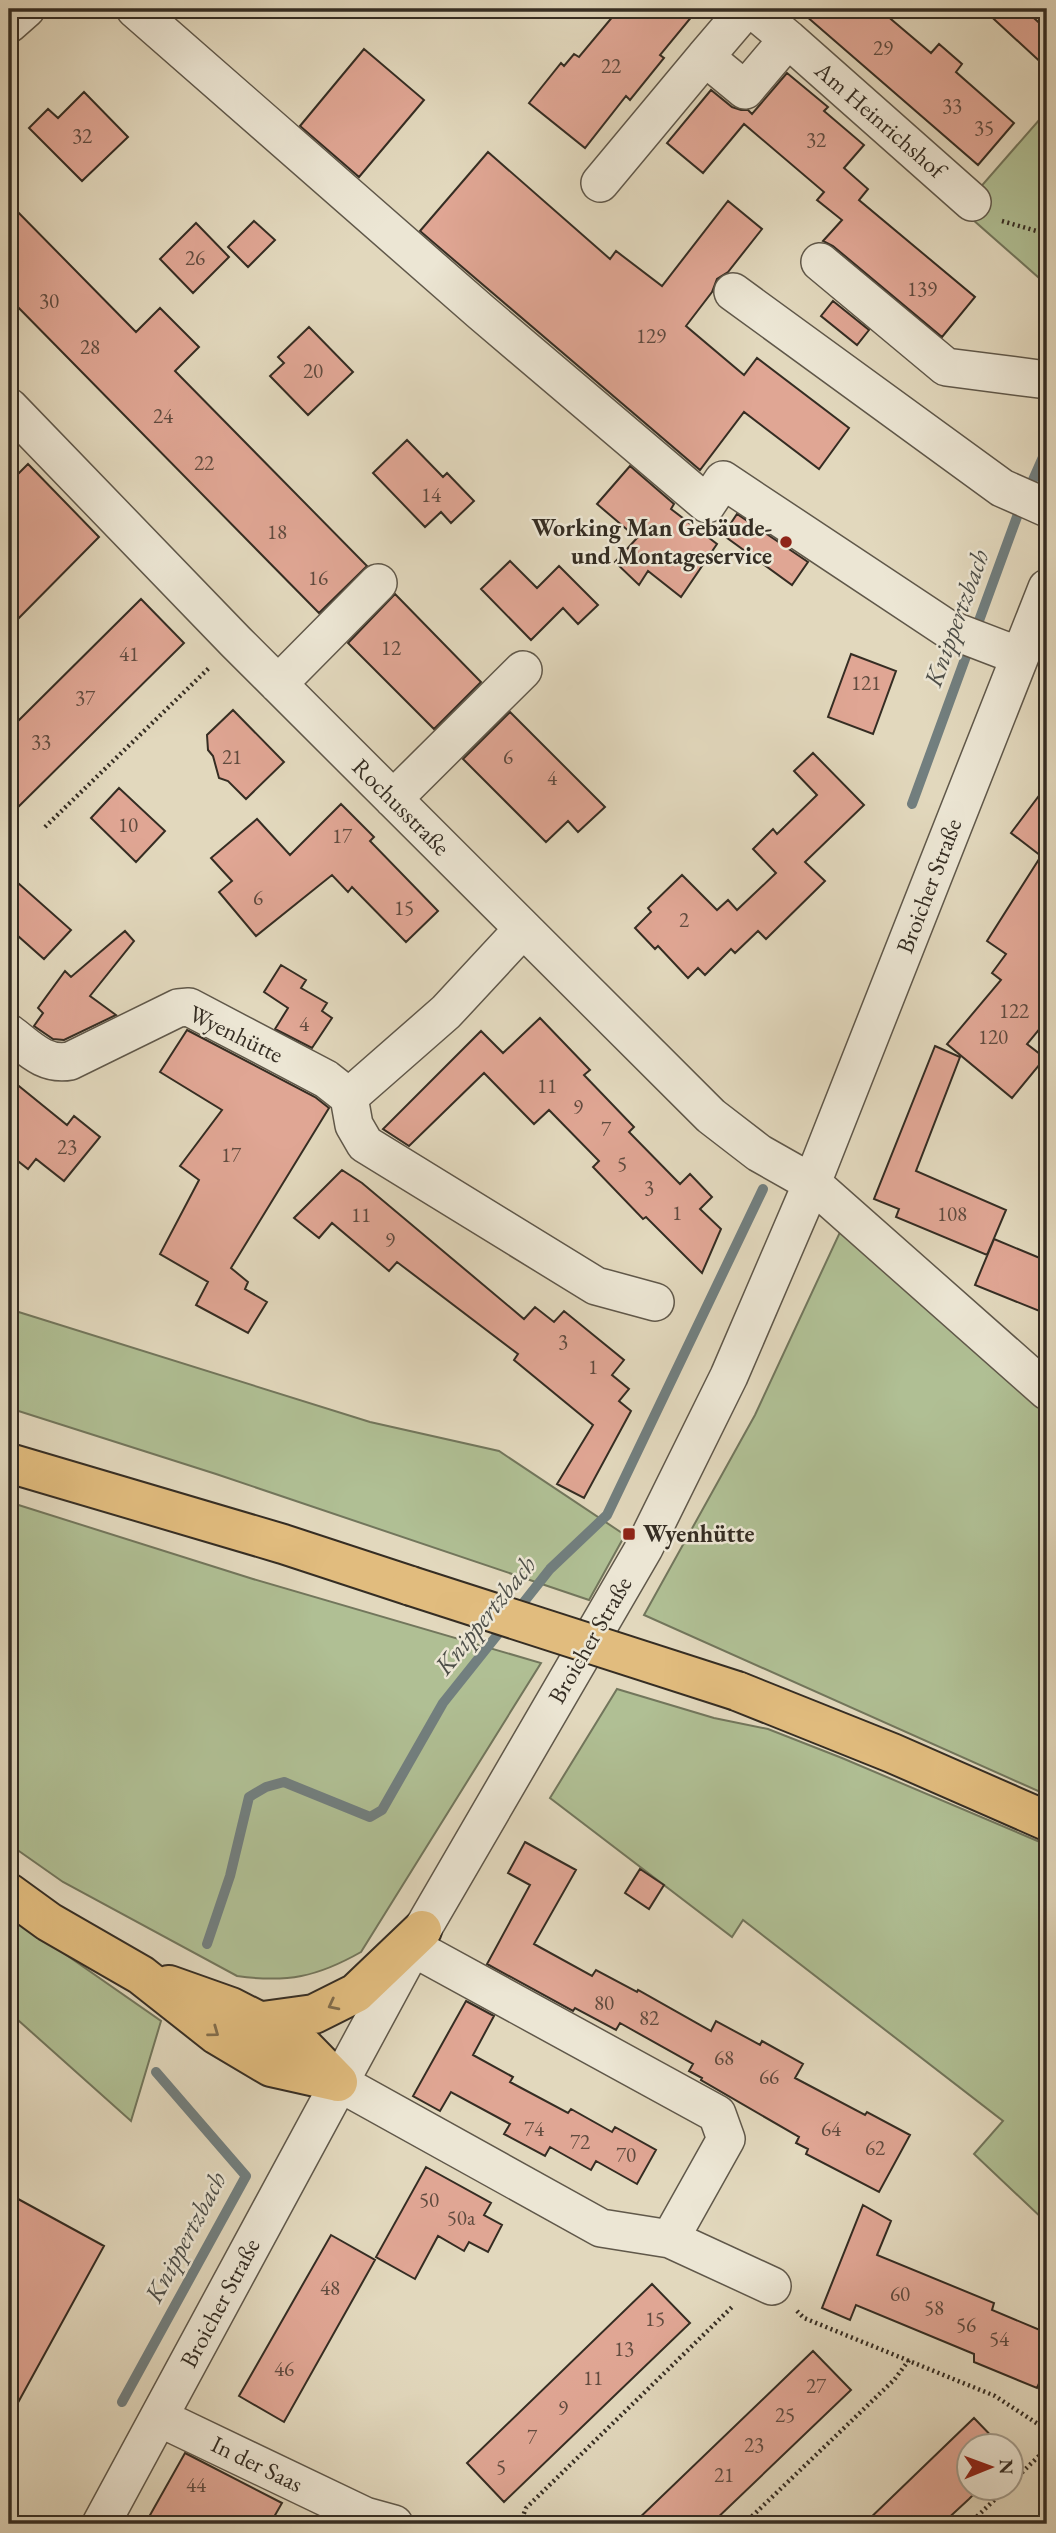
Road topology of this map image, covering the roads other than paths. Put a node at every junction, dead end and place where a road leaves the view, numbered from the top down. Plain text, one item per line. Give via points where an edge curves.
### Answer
1 (26, 9) edge
2 (135, 9) edge
3 (733, 14) edge
4 (9, 24) edge
5 (788, 39) junction
6 (705, 57) junction
7 (600, 183) dead end
8 (972, 202) road end
9 (820, 262) dead end
10 (733, 292) dead end
11 (1047, 380) edge
12 (9, 407) edge
13 (1047, 507) edge
14 (377, 583) dead end
15 (1047, 588) edge
16 (1007, 651) junction
17 (523, 670) dead end
18 (278, 684) junction
19 (393, 799) junction
20 (523, 929) junction
21 (9, 1033) edge
22 (349, 1097) junction
23 (812, 1184) junction
24 (655, 1302) dead end
25 (1047, 1391) edge
26 (9, 1462) edge
27 (1047, 1821) edge
28 (9, 1893) edge
29 (417, 1938) junction
30 (141, 1975) junction
31 (262, 2021) junction
32 (338, 2082) junction
33 (670, 2239) junction
34 (760, 2281) road end
35 (160, 2418) junction
36 (101, 2524) edge
37 (394, 2524) edge

1 - 4 street
2 - 16 street via 707,504 723,480 950,630
3 - 5 street, Am Heinrichshof
3 - 6 street, Am Heinrichshof
5 - 6 street via 745,90
5 - 8 street, Am Heinrichshof
6 - 7 street, Am Heinrichshof
9 - 11 street via 946,367
10 - 13 street via 1002,488
12 - 18 street, Rochusstraße
14 - 18 street
15 - 16 street, Broicher Straße
16 - 23 street, Broicher Straße
17 - 19 street
18 - 19 street, Rochusstraße
19 - 20 street, Rochusstraße
20 - 22 street via 446,1012
20 - 23 street, Rochusstraße via 711,1116 759,1153
21 - 22 street, Wyenhütte via 45,1060 59,1063 178,1007 189,1007 326,1079
22 - 24 street via 354,1125 365,1144 596,1286
23 - 25 street
23 - 29 street, Broicher Straße via 730,1376 643,1548
26 - 27 main road, bridge via 283,1544 737,1691
28 - 30 main road via 49,1922
29 -> 31 main road via 356,1993 314,2014
29 - 32 street, Broicher Straße
29 - 33 street via 717,2115 726,2139
30 - 31 main road
30 -> 32 main road via 217,2035 271,2067
31 - 32 main road via 299,2041
32 - 33 street via 601,2228
32 - 35 street, Broicher Straße
33 - 34 street
35 - 36 street, Broicher Straße
35 - 37 street, In der Saas via 365,2516

